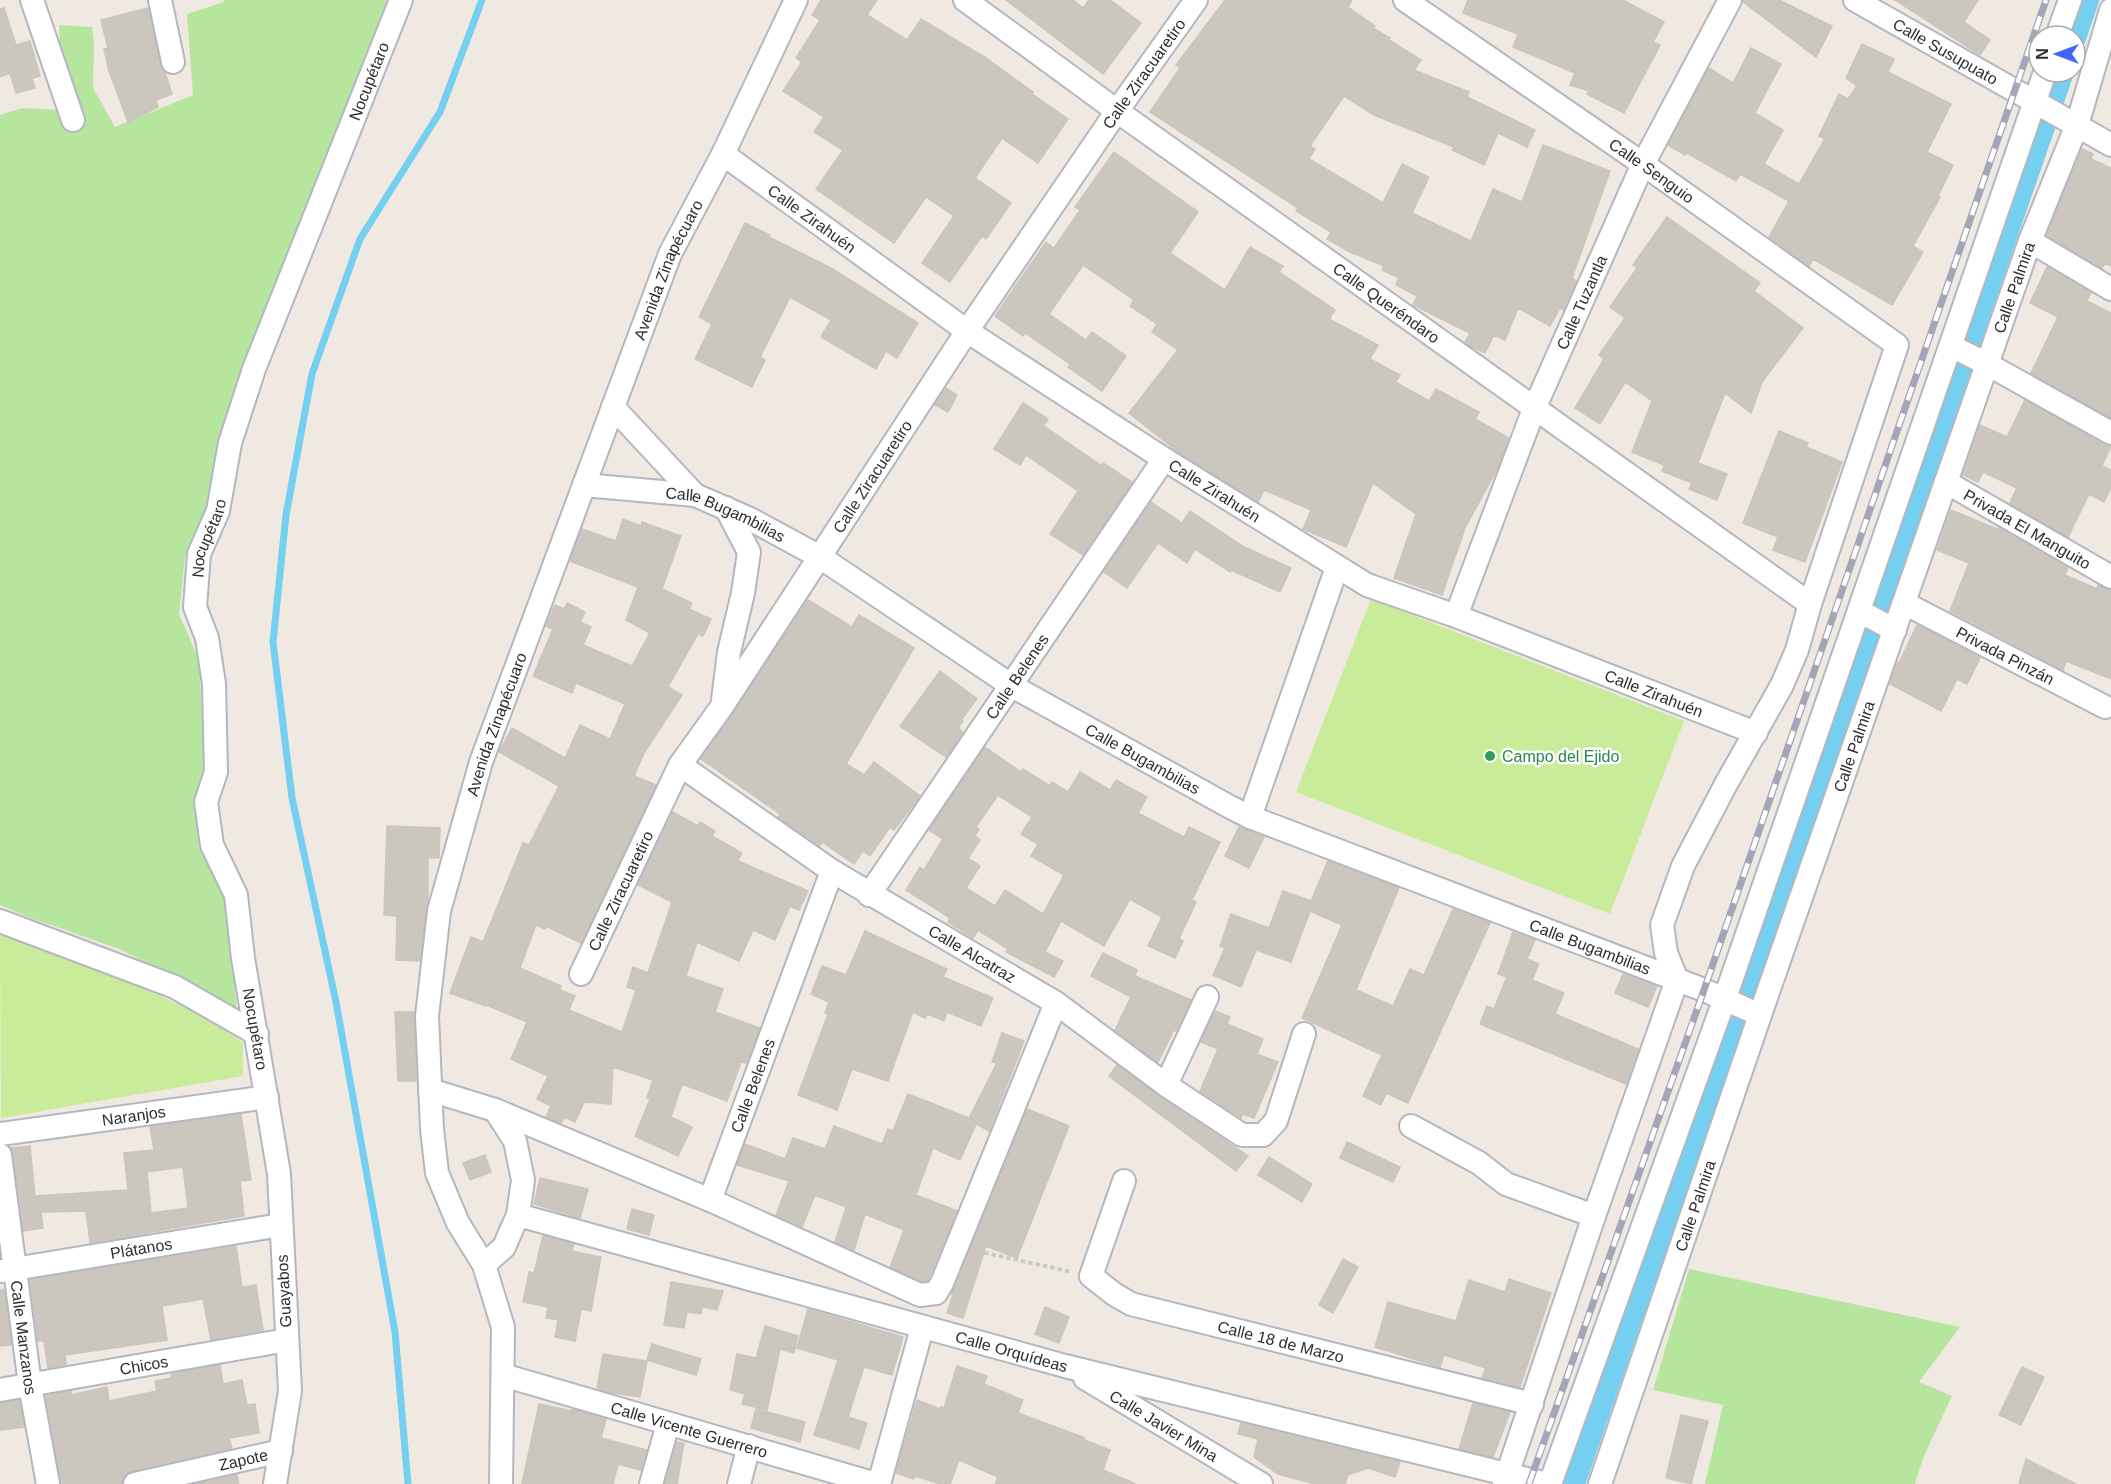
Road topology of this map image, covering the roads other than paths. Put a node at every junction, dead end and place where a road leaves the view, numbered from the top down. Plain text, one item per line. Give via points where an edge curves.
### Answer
1 (32, 0) edge
2 (160, 0) edge
3 (401, 0) edge
4 (796, 0) edge
5 (965, 0) edge
6 (1196, 0) edge
7 (1405, 0) edge
8 (1730, 0) edge
9 (1856, 0) edge
10 (2070, 0) edge
11 (2111, 10) edge
12 (2061, 24) edge
13 (174, 62) dead end
14 (2042, 84) edge
15 (2038, 105) junction
16 (1117, 111) junction
17 (73, 120) dead end
18 (2071, 122) junction
19 (2111, 146) edge
20 (723, 154) junction
21 (1643, 164) junction
22 (2030, 241) junction
23 (2111, 289) edge
24 (967, 331) junction
25 (1952, 347) junction
26 (1986, 364) junction
27 (613, 407) junction
28 (1534, 409) junction
29 (2111, 433) edge
30 (1164, 459) junction
31 (1946, 482) junction
32 (585, 484) junction
33 (695, 495) junction
34 (726, 508) junction
35 (820, 557) junction
36 (1337, 567) junction
37 (2111, 577) edge
38 (1905, 603) junction
39 (1810, 604) junction
40 (1860, 612) junction
41 (1456, 616) junction
42 (1894, 629) junction
43 (1012, 686) junction
44 (723, 705) junction
45 (2104, 707) dead end
46 (1756, 733) junction
47 (680, 765) junction
48 (1250, 817) junction
49 (832, 872) junction
50 (869, 895) junction
51 (0, 921) edge
52 (581, 974) dead end
53 (1677, 980) junction
54 (1207, 997) dead end
55 (1727, 999) junction
56 (1056, 1003) junction
57 (1758, 1014) junction
58 (257, 1034) junction
59 (1304, 1034) dead end
60 (1166, 1085) junction
61 (430, 1090) junction
62 (267, 1097) junction
63 (495, 1110) junction
64 (1411, 1126) dead end
65 (0, 1134) edge
66 (0, 1155) edge
67 (1124, 1181) dead end
68 (710, 1200) junction
69 (518, 1215) junction
70 (1594, 1216) junction
71 (281, 1226) junction
72 (484, 1265) junction
73 (8, 1270) edge
74 (922, 1328) junction
75 (287, 1340) junction
76 (1065, 1366) junction
77 (503, 1375) junction
78 (30, 1385) junction
79 (0, 1390) edge
80 (1532, 1404) junction
81 (668, 1424) junction
82 (749, 1446) junction
83 (281, 1451) junction
84 (1505, 1480) edge
85 (48, 1484) edge
86 (135, 1484) edge
87 (276, 1484) edge
88 (501, 1484) edge
89 (651, 1484) edge
90 (739, 1484) edge
91 (877, 1484) edge
92 (1261, 1484) edge
93 (1548, 1484) edge
94 (1600, 1484) edge

1 - 17 street
2 - 13 street
3 - 58 street, Nocupétaro via 254,369 230,443 218,511 200,555 195,607 207,638 214,684 216,772 206,802 212,845 236,895
4 - 20 street, Avenida Zinapécuaro
5 - 16 street, Calle Queréndaro
6 - 16 street, Calle Ziracuaretiro
7 - 21 street, Calle Senguio
8 - 21 street, Calle Tuzantla
9 - 15 street, Calle Susupuato
10 - 12 street
11 - 18 street, Calle Palmira
14 - 15 street
15 - 18 street, Calle Susupuato
15 - 25 street
16 - 24 street, Calle Ziracuaretiro
16 - 28 street, Calle Queréndaro
18 - 19 street, Calle Susupuato
18 - 22 street, Calle Palmira
20 - 24 street, Calle Zirahuén
20 - 27 street, Avenida Zinapécuaro via 670,254
21 - 28 street, Calle Tuzantla
21 - 39 street, Calle Senguio via 1897,345
22 - 23 street
22 - 26 street, Calle Palmira
24 - 30 street, Calle Zirahuén
24 - 35 street, Calle Ziracuaretiro
25 - 26 street
25 - 40 street
26 - 29 street
26 - 31 street, Calle Palmira
27 - 32 street, Avenida Zinapécuaro
27 - 33 street
28 - 39 street, Calle Queréndaro
28 - 41 street, Calle Tuzantla
30 - 36 street, Calle Zirahuén
30 - 43 street, Calle Belenes
31 - 37 street, Privada El Manguito
31 - 38 street, Calle Palmira
32 - 33 street, Calle Bugambilias
32 - 61 street, Avenida Zinapécuaro via 481,762 439,911 427,1016
33 - 34 street, Calle Bugambilias
34 - 35 street, Calle Bugambilias
34 - 44 street via 749,552
35 - 43 street, Calle Bugambilias
35 - 44 street, Calle Ziracuaretiro
36 - 41 street, Calle Zirahuén via 1367,585
36 - 48 street
38 - 42 street, Calle Palmira
38 - 45 street, Privada Pinzán
39 - 46 street via 1797,650
40 - 42 street
40 - 55 street
41 - 46 street, Calle Zirahuén
42 - 57 street, Calle Palmira
43 - 48 street, Calle Bugambilias
43 - 50 street, Calle Belenes
44 - 47 street, Calle Ziracuaretiro
46 - 53 street via 1683,866 1662,925 1666,953
47 - 49 street, Calle Alcatraz
47 - 52 street, Calle Ziracuaretiro
48 - 53 street, Calle Bugambilias
49 - 50 street, Calle Alcatraz
49 - 68 street, Calle Belenes
50 - 56 street, Calle Alcatraz
51 - 58 street via 175,987
53 - 55 street, Calle Bugambilias
53 - 70 street
54 - 60 street
55 - 57 street, Calle Bugambilias
55 - 93 street
56 - 60 street, Calle Alcatraz
56 - 68 street via 936,1293 920,1295
57 - 94 street, Calle Palmira
58 - 62 street, Nocupétaro
59 - 60 street, Calle Alcatraz via 1276,1121 1263,1135 1242,1135
61 - 63 street
61 - 72 street, Avenida Zinapécuaro via 438,1173 458,1223
62 - 65 street, Naranjos
62 - 71 street, Guayabos via 279,1174
63 - 68 street
63 - 69 street via 515,1141 523,1180
64 - 70 street via 1479,1162 1506,1184
66 - 73 street, Calle Manzanos
67 - 80 street, Calle 18 de Marzo via 1091,1276 1131,1304
69 - 72 street via 504,1247
69 - 74 street, Calle Orquídeas
70 - 80 street
71 - 73 street, Plátanos
71 - 75 street, Guayabos
72 - 77 street, Avenida Zinapécuaro via 503,1327
73 - 78 street, Calle Manzanos
74 - 76 street, Calle Orquídeas
74 - 91 street
75 - 78 street, Chicos
75 - 83 street, Guayabos via 290,1391
76 - 84 street, Calle Orquídeas
76 - 92 street, Calle Javier Mina
77 - 81 street, Calle Vicente Guerrero
77 - 88 street, Avenida Zinapécuaro
78 - 79 street, Chicos
78 - 85 street, Calle Manzanos
80 - 84 street
81 - 82 street, Calle Vicente Guerrero
81 - 89 street
82 - 90 street
82 - 91 street, Calle Vicente Guerrero
83 - 86 street, Zapote
83 - 87 street, Guayabos
84 - 93 street, Calle Orquídeas

